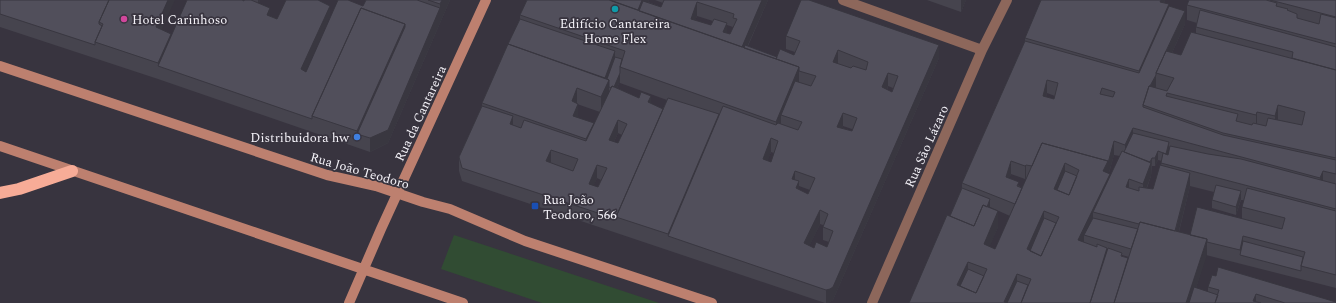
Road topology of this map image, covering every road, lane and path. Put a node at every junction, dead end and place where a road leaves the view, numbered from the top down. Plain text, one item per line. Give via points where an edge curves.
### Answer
1 (486, 0) edge
2 (843, 0) edge
3 (1006, 0) edge
4 (982, 50) junction
5 (0, 66) edge
6 (0, 146) edge
7 (72, 171) junction
8 (0, 193) edge
9 (397, 194) junction
10 (364, 270) junction
11 (349, 303) edge
12 (463, 303) edge
13 (712, 303) edge
14 (872, 303) edge

1 - 9 main road, Rua da Cantareira
2 - 4 street
3 - 4 street, Rua São Lázaro
4 - 14 street, Rua São Lázaro
5 - 9 main road, Rua João Teodoro via 327,176 376,186
6 - 7 main road
7 - 8 highway
7 - 10 main road
9 - 10 main road, Rua da Cantareira
9 - 13 main road, Rua João Teodoro via 450,209 525,241
10 - 11 main road, Rua da Cantareira
10 - 12 main road

